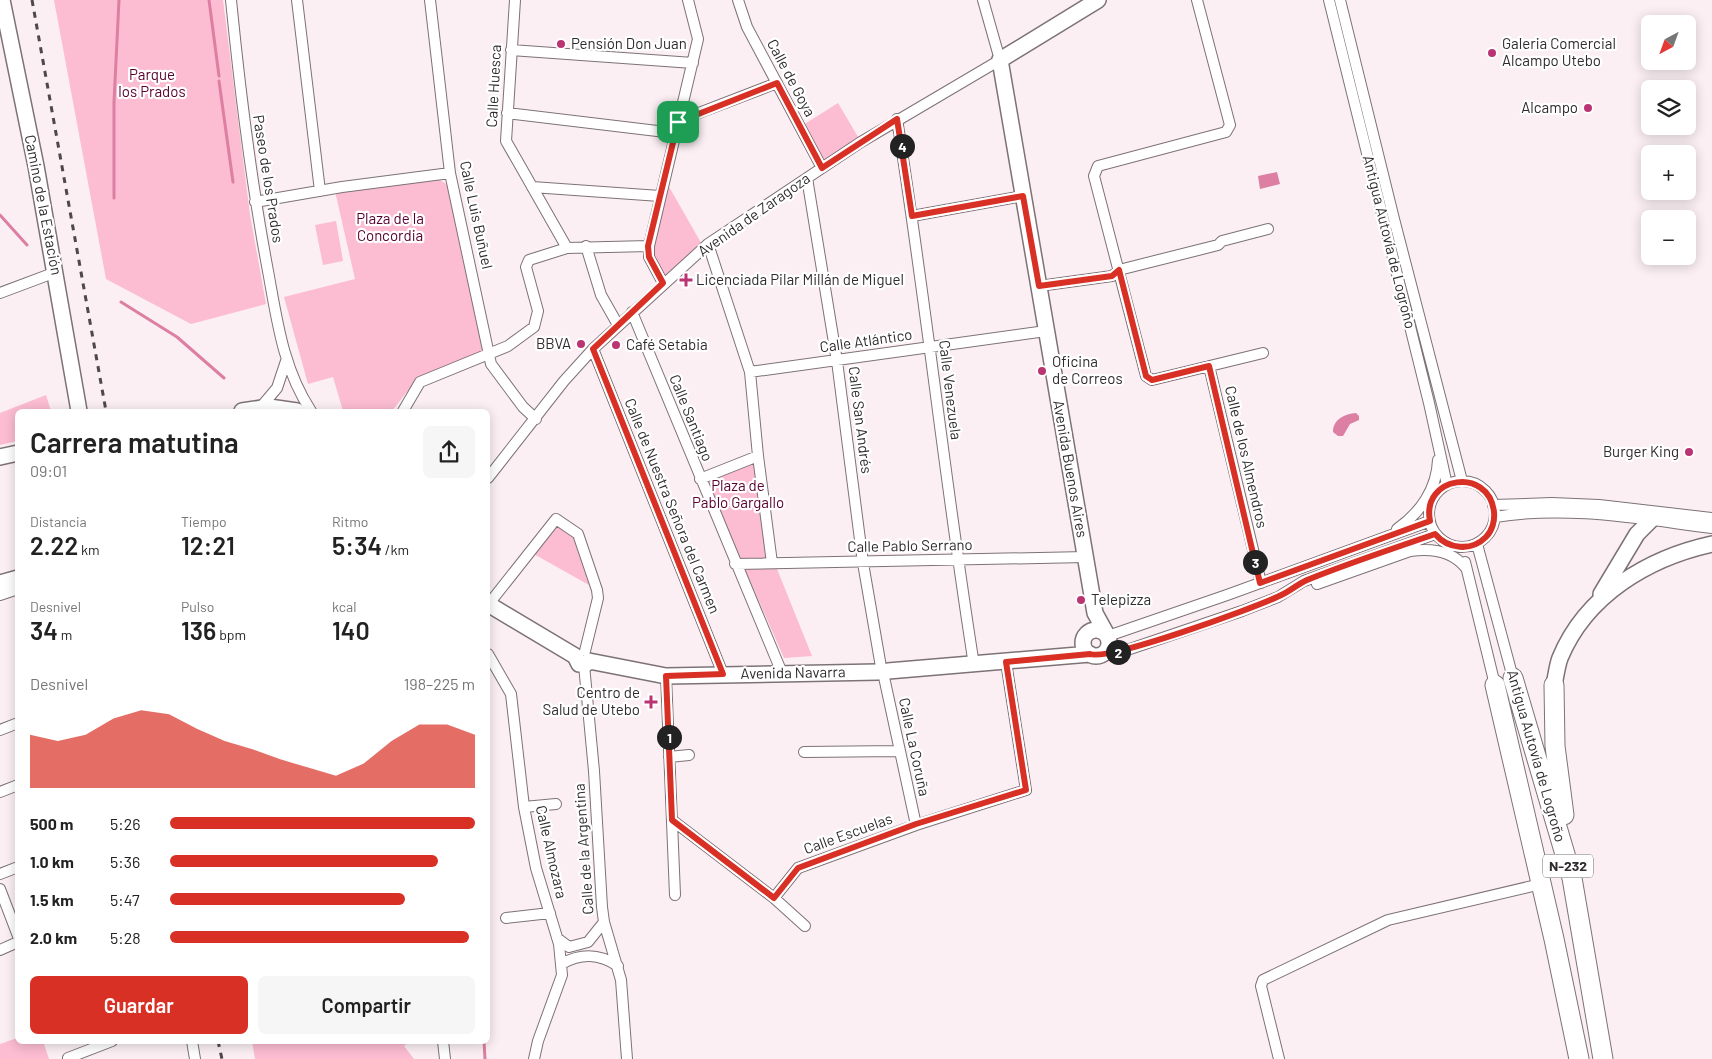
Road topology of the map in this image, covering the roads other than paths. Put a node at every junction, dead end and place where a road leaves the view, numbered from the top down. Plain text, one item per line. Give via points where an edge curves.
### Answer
1 (2, 0) edge
2 (231, 0) edge
3 (297, 0) edge
4 (430, 0) edge
5 (515, 0) edge
6 (688, 0) edge
7 (738, 0) edge
8 (983, 0) edge
9 (1098, 0) edge
10 (1197, 0) edge
11 (1329, 0) edge
12 (1340, 0) edge
13 (511, 50) junction
14 (1000, 60) junction
15 (693, 63) junction
16 (777, 83) junction
17 (506, 113) junction
18 (897, 119) junction
19 (678, 122) junction
20 (674, 133) junction
21 (822, 168) junction
22 (450, 173) junction
23 (807, 178) junction
24 (532, 187) junction
25 (320, 191) junction
26 (660, 196) junction
27 (1023, 196) junction
28 (255, 202) junction
29 (912, 216) junction
30 (1268, 229) dead end
31 (708, 244) junction
32 (586, 246) junction
33 (648, 246) junction
34 (567, 248) junction
35 (1119, 270) junction
36 (56, 272) junction
37 (663, 283) junction
38 (1039, 286) junction
39 (0, 294) edge
40 (632, 312) junction
41 (618, 325) junction
42 (1046, 331) junction
43 (930, 348) junction
44 (593, 349) junction
45 (490, 353) junction
46 (1263, 353) dead end
47 (286, 360) junction
48 (837, 361) junction
49 (1209, 366) junction
50 (750, 372) junction
51 (260, 408) junction
52 (80, 409) edge
53 (254, 409) edge
54 (285, 409) edge
55 (309, 409) edge
56 (404, 409) edge
57 (536, 419) junction
58 (1438, 447) junction
59 (15, 454) edge
60 (758, 456) junction
61 (0, 457) edge
62 (490, 476) edge
63 (700, 479) junction
64 (1462, 481) junction
65 (1447, 485) junction
66 (1494, 505) junction
67 (1495, 516) junction
68 (1712, 518) edge
69 (1651, 520) junction
70 (1430, 521) junction
71 (1712, 528) edge
72 (1435, 534) junction
73 (1380, 539) junction
74 (1477, 544) junction
75 (1712, 544) edge
76 (1462, 547) junction
77 (1086, 557) junction
78 (957, 561) junction
79 (772, 563) junction
80 (863, 563) junction
81 (735, 564) junction
82 (1466, 568) junction
83 (15, 579) edge
84 (0, 583) edge
85 (1260, 583) junction
86 (15, 590) edge
87 (0, 596) edge
88 (1278, 597) junction
89 (490, 606) edge
90 (490, 608) edge
91 (1592, 608) junction
92 (1095, 613) junction
93 (1107, 635) junction
94 (1086, 636) junction
95 (1097, 654) junction
96 (490, 657) edge
97 (583, 658) junction
98 (1058, 658) junction
99 (1006, 662) junction
100 (974, 665) junction
101 (883, 672) junction
102 (782, 673) junction
103 (723, 674) junction
104 (666, 676) junction
105 (1513, 678) joint
106 (1495, 685) joint
107 (1554, 685) joint
108 (15, 724) edge
109 (0, 730) edge
110 (898, 751) junction
111 (804, 752) dead end
112 (689, 755) dead end
113 (669, 757) junction
114 (15, 786) edge
115 (0, 792) edge
116 (556, 804) dead end
117 (524, 807) junction
118 (672, 820) junction
119 (916, 824) junction
120 (15, 868) edge
121 (0, 874) edge
122 (1572, 878) junction
123 (1541, 884) junction
124 (0, 889) edge
125 (675, 895) dead end
126 (774, 898) junction
127 (550, 913) junction
128 (506, 918) dead end
129 (604, 922) junction
130 (805, 926) dead end
131 (15, 928) edge
132 (557, 938) junction
133 (15, 943) edge
134 (0, 950) edge
135 (561, 964) junction
136 (618, 966) junction
137 (104, 1044) edge
138 (192, 1044) edge
139 (443, 1044) edge
140 (68, 1058) edge
141 (195, 1059) edge
142 (445, 1059) edge
143 (534, 1059) edge
144 (627, 1059) edge
145 (1279, 1059) edge
146 (1579, 1059) edge
147 (1603, 1059) edge

1 - 36 street, Camino de la Estación
2 - 28 street, Paseo de los Prados
3 - 25 street
4 - 22 street, Calle Luis Buñuel
5 - 13 street, Calle Huesca
6 - 15 street via 698,40
7 - 16 street, Calle de Goya
8 - 14 street
9 - 14 street, Avenida de Zaragoza
10 - 35 street via 1230,125 1226,132 1098,166 1094,176
11 - 58 street, Antigua Autovía de Logroño
12 - 64 street, Antigua Autovía de Logroño
13 - 15 street
13 - 17 street, Calle Huesca
14 - 18 street, Avenida de Zaragoza
14 - 27 street, Avenida Buenos Aires
15 - 19 street
16 - 19 street
16 - 21 street, Calle de Goya
17 - 20 street
17 - 24 street, Calle Huesca via 506,141
18 - 21 street, Avenida de Zaragoza
18 - 29 street, Calle Venezuela
19 - 20 street
20 - 26 street
21 - 23 street, Avenida de Zaragoza
22 - 25 street
22 - 45 street, Calle Luis Buñuel
23 - 31 street, Avenida de Zaragoza
23 - 48 street, Calle San Andrés
24 - 26 street
24 - 34 street, Calle Huesca
25 - 28 street
26 - 33 street
27 - 29 street
27 - 38 street, Avenida Buenos Aires
28 - 47 street, Paseo de los Prados
29 - 43 street, Calle Venezuela
30 - 35 street
31 - 37 street, Avenida de Zaragoza
31 - 50 street
32 - 33 street
32 - 34 street
32 - 41 street via 601,295
33 - 37 street via 649,257
34 - 45 street via 527,262 538,311 537,322 516,342
35 - 38 street via 1112,276
35 - 49 street via 1146,376 1152,380
36 - 39 street
36 - 52 street, Camino de la Estación
37 - 40 street, Avenida de Zaragoza
38 - 42 street, Avenida Buenos Aires
40 - 41 street, Avenida de Zaragoza
40 - 63 street, Calle Santiago
41 - 44 street, Avenida de Zaragoza
42 - 43 street, Calle Atlántico
42 - 77 street, Avenida Buenos Aires
43 - 48 street, Calle Atlántico
43 - 78 street, Calle Venezuela
44 - 57 street, Avenida de Zaragoza
44 - 103 street, Calle de Nuestra Señora del Carmen
45 - 56 street via 420,382
45 - 57 street, Calle Luis Buñuel via 491,364 522,407
46 - 49 street
47 - 51 street via 276,388
47 - 55 street, Paseo de los Prados
48 - 50 street, Calle Atlántico
48 - 80 street, Calle San Andrés
49 - 85 street, Calle de los Almendros
50 - 60 street
51 - 53 street
51 - 54 street
57 - 62 street, Avenida de Zaragoza
58 - 65 street, Antigua Autovía de Logroño
58 - 73 street via 1435,478 1428,496 1409,521
59 - 61 street
60 - 63 street
60 - 79 street
63 - 81 street, Calle Santiago
64 - 65 street
64 - 66 street via 1482,488
65 - 70 street via 1434,495
66 - 67 street
66 - 68 street via 1599,505
67 - 69 street via 1523,512 1595,513
67 - 74 street via 1489,532
69 - 71 street
69 - 91 street via 1637,534
70 - 72 street
70 - 73 street
72 - 76 street via 1445,543
72 - 88 street via 1304,581
73 - 85 street
74 - 76 street
74 - 105 street, Antigua Autovía de Logroño
75 - 91 street via 1656,563 1608,591
76 - 82 street, Antigua Autovía de Logroño
77 - 78 street, Calle Pablo Serrano
77 - 92 street, Avenida Buenos Aires
78 - 80 street, Calle Pablo Serrano
78 - 100 street, Calle Venezuela
79 - 80 street, Calle Pablo Serrano
79 - 81 street, Calle Pablo Serrano
80 - 101 street, Calle San Andrés
81 - 102 street, Calle Santiago
82 - 88 street via 1454,556 1423,549 1410,551
82 - 106 street, Antigua Autovía de Logroño
83 - 84 street
85 - 93 street
86 - 87 street
88 - 95 street, Avenida Navarra via 1121,652
89 - 97 street, Calle de la Argentina via 556,519 578,534 597,590 598,598
90 - 97 street, Avenida Navarra
91 - 107 street via 1560,659
92 - 93 street, Avenida Buenos Aires
92 - 94 street, Avenida Buenos Aires
93 - 94 street via 1096,629
93 - 95 street via 1109,645
94 - 95 street via 1083,647
94 - 98 street
95 - 98 street, Avenida Navarra
96 - 117 street, Calle Almozara via 511,694
97 - 104 street, Avenida Navarra
97 - 129 street, Calle de la Argentina
98 - 99 street, Avenida Navarra
99 - 100 street, Avenida Navarra
99 - 119 street, Calle Escuelas via 1026,790
100 - 101 street, Avenida Navarra
101 - 102 street, Avenida Navarra
101 - 110 street, Calle La Coruña
102 - 103 street, Avenida Navarra
103 - 104 street, Avenida Navarra
104 - 113 street
105 - 122 highway, Antigua Autovía de Logroño / N-232
106 - 123 highway, Antigua Autovía de Logroño / N-232
107 - 122 highway via 1555,746
108 - 109 street
110 - 111 street
110 - 119 street, Calle La Coruña
112 - 113 street
113 - 118 street
114 - 115 street
116 - 117 street
117 - 127 street, Calle Almozara via 536,868
118 - 125 street
118 - 126 street
119 - 126 street, Calle Escuelas via 798,868
120 - 121 street
122 - 147 highway, Antigua Autovía de Logroño / N-232
123 - 145 street via 1388,920 1263,980 1261,986
123 - 146 highway, Antigua Autovía de Logroño / N-232
124 - 131 street
126 - 130 street
127 - 128 street
127 - 132 street, Calle Almozara
129 - 132 street via 588,942 569,947
129 - 136 street, Calle de la Argentina
132 - 135 street, Calle Almozara
133 - 134 street
135 - 136 street via 593,955 603,956
135 - 143 street, Calle Almozara via 562,975
136 - 144 street, Calle de la Argentina
137 - 140 street
138 - 141 street
139 - 142 street

